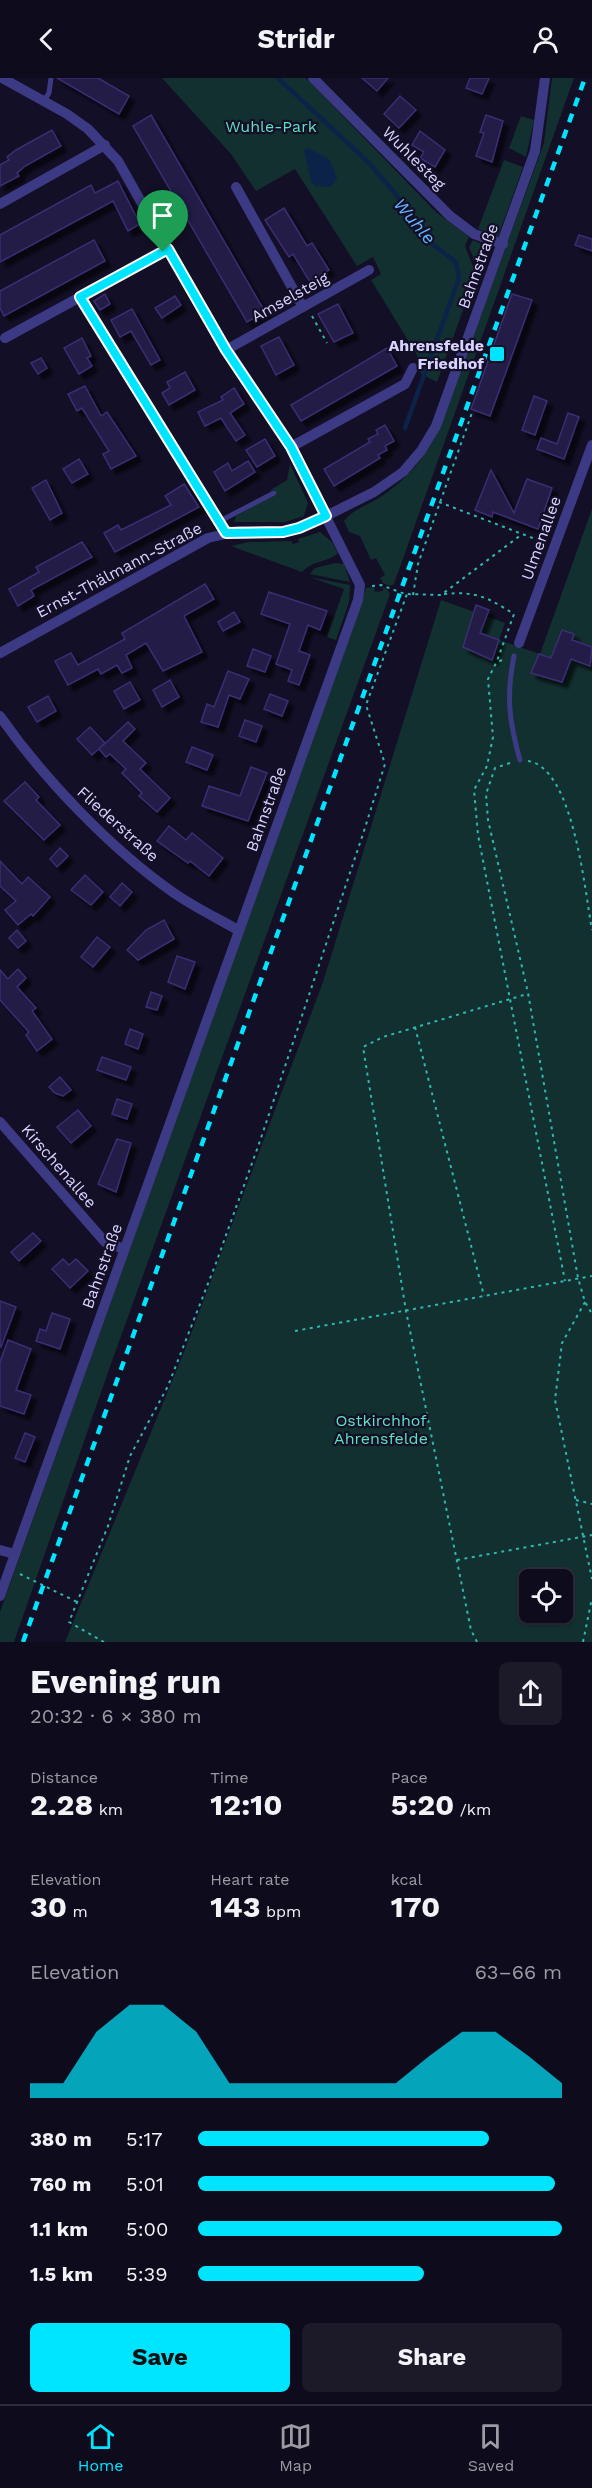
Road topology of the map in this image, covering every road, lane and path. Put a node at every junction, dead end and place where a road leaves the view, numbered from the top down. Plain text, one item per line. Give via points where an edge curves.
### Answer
1 (2, 78) edge
2 (51, 78) edge
3 (313, 78) edge
4 (545, 78) edge
5 (43, 102) junction
6 (105, 145) junction
7 (236, 187) dead end
8 (0, 204) edge
9 (503, 244) junction
10 (168, 249) junction
11 (369, 270) dead end
12 (80, 297) junction
13 (305, 306) junction
14 (102, 332) joint
15 (5, 338) dead end
16 (327, 343) dead end
17 (226, 350) junction
18 (413, 368) dead end
19 (473, 410) dead end
20 (592, 445) edge
21 (291, 447) junction
22 (274, 493) dead end
23 (439, 502) junction
24 (326, 516) junction
25 (220, 521) junction
26 (226, 533) junction
27 (521, 535) junction
28 (555, 546) junction
29 (381, 585) dead end
30 (408, 594) junction
31 (413, 595) junction
32 (441, 595) junction
33 (519, 642) dead end
34 (0, 653) edge
35 (513, 656) joint
36 (496, 663) junction
37 (0, 716) edge
38 (520, 760) junction
39 (238, 930) junction
40 (592, 930) edge
41 (528, 993) junction
42 (511, 998) junction
43 (416, 1027) junction
44 (0, 1122) edge
45 (124, 1249) junction
46 (592, 1276) edge
47 (578, 1278) junction
48 (565, 1281) junction
49 (484, 1296) junction
50 (585, 1302) junction
51 (406, 1311) junction
52 (592, 1314) edge
53 (295, 1331) dead end
54 (576, 1500) junction
55 (592, 1504) edge
56 (592, 1535) edge
57 (584, 1537) junction
58 (0, 1550) edge
59 (15, 1554) junction
60 (457, 1560) junction
61 (10, 1569) junction
62 (592, 1579) edge
63 (0, 1596) edge
64 (592, 1598) edge
65 (76, 1602) junction
66 (104, 1642) edge
67 (477, 1642) edge
68 (583, 1642) edge

1 - 5 street
2 - 5 lane
3 - 9 street, Wuhlesteg via 450,216 474,234
4 - 9 street, Bahnstraße via 536,151
5 - 6 street via 67,114
6 - 8 street
6 - 10 street
7 - 13 street
9 - 24 street, Bahnstraße via 436,426 421,451 403,472 374,492
10 - 12 street
10 - 17 street
11 - 13 street, Amselsteig
12 - 14 path
12 - 15 street
13 - 16 path
13 - 17 street, Amselsteig
14 - 25 lane
17 - 21 street
18 - 21 street via 405,384
19 - 23 path
20 - 28 street, Ulmenallee
21 - 24 street
22 - 25 lane
23 - 27 path
23 - 31 path via 418,564
24 - 26 street, Ernst-Thälmann-Straße via 283,532
24 - 39 street, Bahnstraße via 358,578 358,600
25 - 26 lane
26 - 34 street, Ernst-Thälmann-Straße via 202,540
27 - 28 path
27 - 32 path
28 - 33 street, Ulmenallee
29 - 30 path
30 - 31 path
30 - 65 path via 366,705 385,764 364,831 216,1263 168,1386 130,1456 108,1526
31 - 32 path
32 - 36 path via 466,592 487,597 514,614
35 - 36 path
35 - 38 lane via 508,685 509,720
36 - 42 path via 488,679 493,737 487,766 474,790 478,835
37 - 39 street, Fliederstraße via 65,797 116,844 174,894
38 - 40 path via 533,762 551,776 566,805
38 - 41 path via 495,768 486,794 488,820
39 - 45 street, Bahnstraße
41 - 42 path
41 - 47 path
42 - 43 path
42 - 48 path
43 - 49 path
43 - 51 path via 363,1047
44 - 45 street, Kirschenallee via 105,1242
45 - 59 street, Bahnstraße
46 - 47 path
47 - 48 path
47 - 50 path
48 - 49 path
49 - 51 path
50 - 52 path
50 - 54 path via 562,1343 555,1400
51 - 53 path
51 - 60 path
54 - 55 path
54 - 57 path
56 - 57 path
57 - 60 path
57 - 62 path
58 - 59 street
59 - 61 street, Bahnstraße
60 - 67 path
61 - 63 street, Bahnstraße
61 - 65 path
64 - 68 path
65 - 66 path via 69,1622

